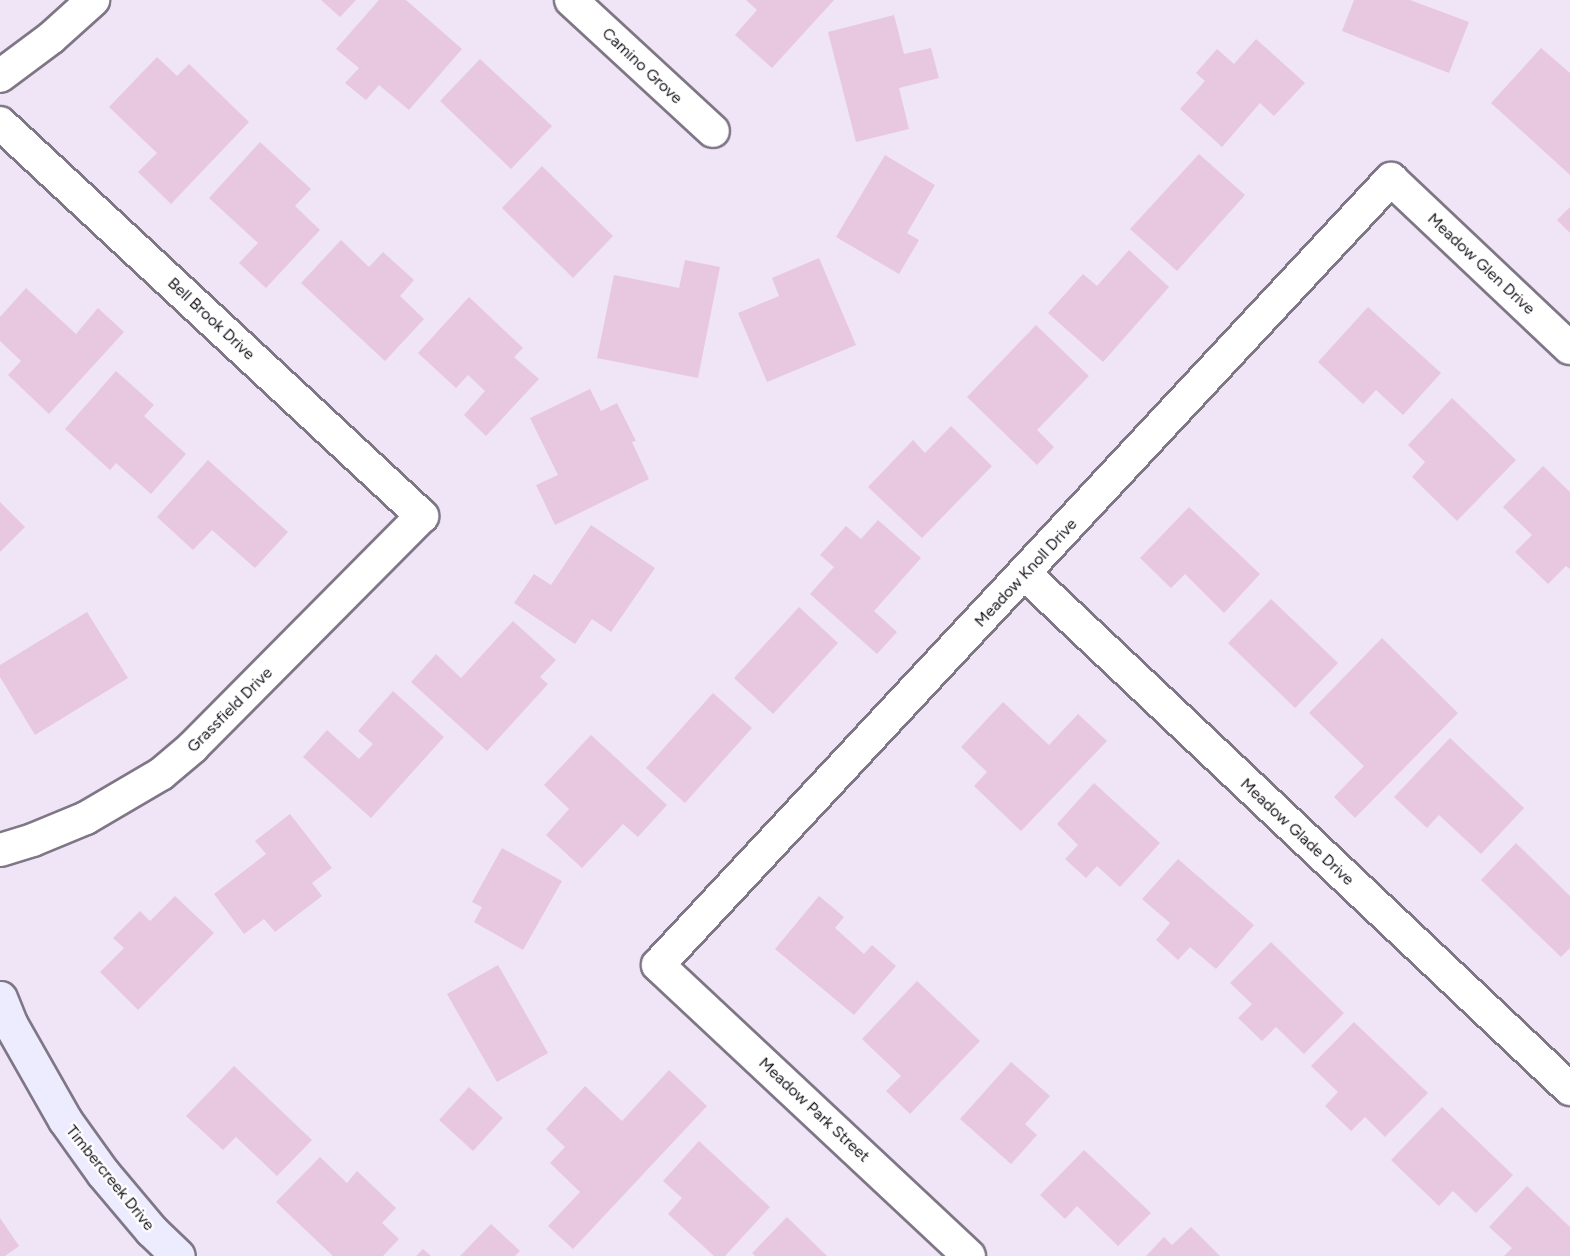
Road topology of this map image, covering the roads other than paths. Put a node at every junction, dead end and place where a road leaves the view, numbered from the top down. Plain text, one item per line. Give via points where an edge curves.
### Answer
1 (93, 0) edge
2 (571, 0) edge
3 (0, 76) edge
4 (0, 123) edge
5 (713, 131) dead end
6 (1391, 179) joint
7 (1570, 348) edge
8 (422, 516) joint
9 (1025, 574) junction
10 (0, 850) edge
11 (658, 964) joint
12 (0, 998) edge
13 (1570, 1089) edge
14 (178, 1256) edge
15 (969, 1256) edge

1 - 3 street via 51,39
2 - 5 street, Camino Grove
4 - 8 street, Bell Brook Drive
6 - 7 street, Meadow Glen Drive
6 - 9 street, Meadow Knoll Drive
8 - 10 street, Grassfield Drive via 194,747 160,774 86,818
9 - 11 street, Meadow Knoll Drive
9 - 13 street, Meadow Glade Drive
11 - 15 street, Meadow Park Street
12 - 14 street, Timbercreek Drive via 64,1120 102,1173

